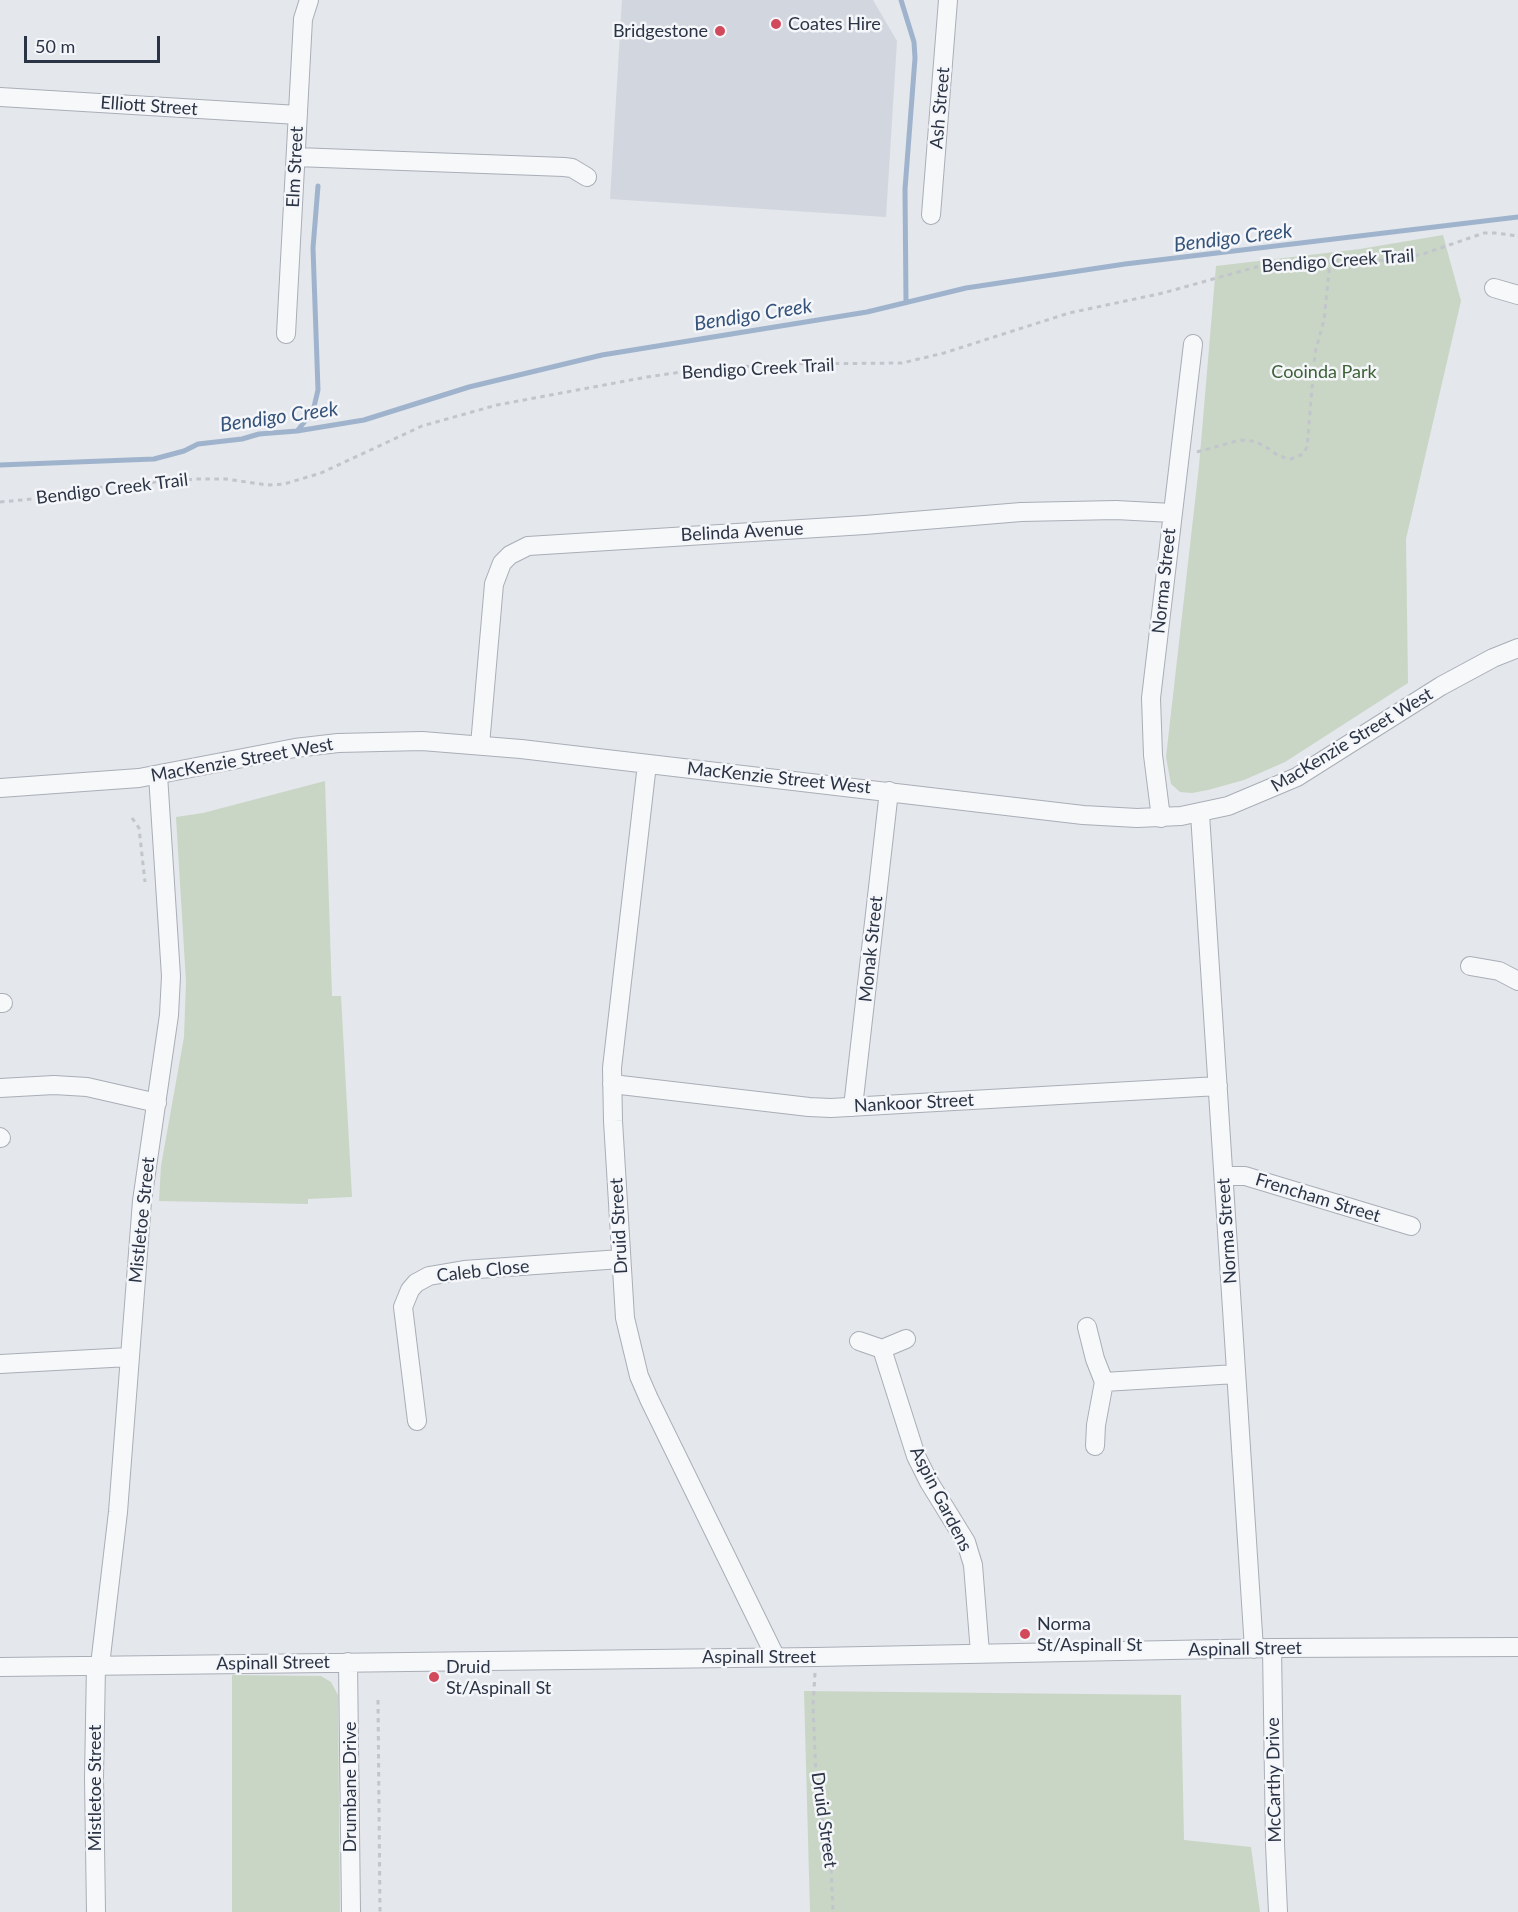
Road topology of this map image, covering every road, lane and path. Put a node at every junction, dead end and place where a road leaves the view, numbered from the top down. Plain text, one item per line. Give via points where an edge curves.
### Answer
1 (309, 0) edge
2 (948, 0) edge
3 (0, 97) edge
4 (298, 116) junction
5 (296, 157) junction
6 (587, 177) dead end
7 (931, 215) dead end
8 (1518, 236) edge
9 (1330, 262) junction
10 (1494, 288) dead end
11 (1518, 295) edge
12 (285, 334) dead end
13 (1193, 344) dead end
14 (1178, 457) junction
15 (0, 502) edge
16 (1172, 513) junction
17 (1518, 648) edge
18 (480, 745) junction
19 (647, 764) junction
20 (158, 775) junction
21 (0, 788) edge
22 (889, 791) junction
23 (1200, 814) junction
24 (132, 818) dead end
25 (1161, 818) junction
26 (145, 884) dead end
27 (1470, 966) dead end
28 (1518, 981) edge
29 (612, 1084) junction
30 (1218, 1086) junction
31 (0, 1088) edge
32 (158, 1103) junction
33 (853, 1107) junction
34 (1224, 1176) junction
35 (1411, 1226) dead end
36 (621, 1259) junction
37 (1087, 1327) dead end
38 (906, 1339) dead end
39 (859, 1341) dead end
40 (882, 1349) junction
41 (129, 1357) junction
42 (0, 1364) edge
43 (1236, 1374) junction
44 (1104, 1382) junction
45 (417, 1421) dead end
46 (1095, 1446) dead end
47 (1518, 1647) edge
48 (1263, 1649) junction
49 (980, 1653) junction
50 (775, 1656) junction
51 (815, 1656) junction
52 (348, 1662) junction
53 (98, 1665) junction
54 (0, 1666) edge
55 (378, 1700) dead end
56 (96, 1912) edge
57 (351, 1912) edge
58 (380, 1912) edge
59 (833, 1912) edge
60 (1278, 1912) edge

1 - 4 street, Elm Street via 303,19
2 - 7 street, Ash Street
3 - 4 street, Elliott Street
4 - 5 street, Elm Street
5 - 6 street via 564,166
5 - 12 street, Elm Street
8 - 9 path, Bendigo Creek Trail via 1484,233 1408,258
9 - 14 path via 1304,454 1291,459 1263,445 1240,440
9 - 15 path, Bendigo Creek Trail via 1288,262 1249,268 1069,313 902,363 783,364 695,370 490,406 422,426 321,473 284,484 198,479 114,485
10 - 11 street
13 - 14 street, Norma Street
14 - 16 street, Norma Street
16 - 18 street, Belinda Avenue via 1021,512 528,546 502,563 494,584
16 - 25 street, Norma Street via 1151,698
17 - 23 street, MacKenzie Street West via 1441,687 1297,777 1246,800
18 - 19 street, MacKenzie Street West
18 - 20 street, MacKenzie Street West via 392,740 338,743
19 - 22 street, MacKenzie Street West
19 - 29 street, Druid Street
20 - 21 street, MacKenzie Street West
20 - 32 street, Mistletoe Street via 171,976
22 - 25 street, MacKenzie Street West via 1083,815
22 - 33 street, Monak Street
23 - 25 street, MacKenzie Street West
23 - 30 street, Norma Street
24 - 26 path via 139,828
27 - 28 street via 1499,971
29 - 33 street, Nankoor Street via 809,1107
29 - 36 street, Druid Street
30 - 33 street, Nankoor Street
30 - 34 street, Norma Street
31 - 32 street via 87,1087
32 - 41 street, Mistletoe Street via 142,1201
34 - 35 street, Frencham Street via 1245,1176
34 - 43 street, Norma Street
36 - 45 street, Caleb Close via 464,1270 429,1276 416,1283 403,1307
36 - 50 street, Druid Street via 625,1318 639,1376
37 - 44 street
38 - 40 street
39 - 40 street
40 - 49 street, Aspin Gardens via 916,1456 966,1542 973,1565
41 - 42 street
41 - 53 street, Mistletoe Street via 118,1512
43 - 44 street
43 - 48 street, Norma Street
44 - 46 street
47 - 48 street, Aspinall Street
48 - 49 street, Aspinall Street
48 - 60 street, McCarthy Drive
49 - 51 street, Aspinall Street
50 - 51 street, Aspinall Street
50 - 52 street, Aspinall Street
51 - 59 path, Druid Street via 813,1706 818,1801 830,1846
52 - 53 street, Aspinall Street
52 - 57 street, Drumbane Drive
53 - 54 street, Aspinall Street
53 - 56 street, Mistletoe Street via 94,1778
55 - 58 path

